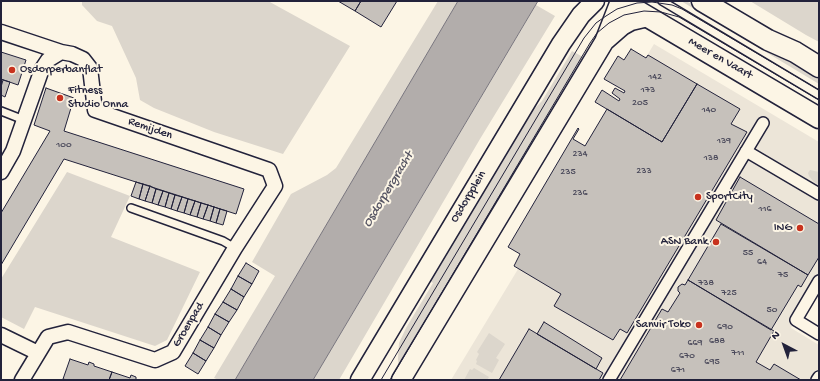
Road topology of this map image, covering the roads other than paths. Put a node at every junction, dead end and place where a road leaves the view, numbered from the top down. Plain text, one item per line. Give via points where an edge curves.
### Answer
1 (595, 1) edge
2 (620, 1) edge
3 (662, 1) edge
4 (702, 1) edge
5 (583, 8) edge
6 (648, 17) junction
7 (1, 32) edge
8 (604, 42) junction
9 (61, 52) junction
10 (819, 67) edge
11 (819, 95) edge
12 (1, 111) edge
13 (819, 118) edge
14 (24, 120) junction
15 (762, 123) dead end
16 (746, 150) junction
17 (1, 172) edge
18 (275, 186) joint
19 (819, 194) edge
20 (131, 208) dead end
21 (235, 248) junction
22 (819, 281) edge
23 (819, 334) edge
24 (1, 335) edge
25 (38, 353) junction
26 (819, 377) edge
27 (22, 380) edge
28 (360, 380) edge
29 (401, 380) edge
30 (609, 380) edge
31 (817, 380) edge

1 - 5 street, Osdorpplein
2 - 6 main road, Meer en Vaart
2 - 8 street
3 - 11 lane
4 - 10 main road
5 - 28 street, Osdorpplein
6 - 8 street via 622,26
6 - 13 main road, Meer en Vaart
7 - 9 street
8 - 29 street
9 - 14 street via 48,60 42,69
9 - 18 street, Remijden via 83,59 90,68 95,110 269,170
12 - 14 lane
14 - 17 street via 13,151
15 - 16 street
16 - 19 street
16 - 30 street
18 - 21 street, Groenpad
20 - 21 lane via 223,241
21 - 25 street, Groenpad via 172,352 155,360 68,332 48,337
22 - 23 street via 796,320
24 - 25 street
25 - 27 street
26 - 31 street

